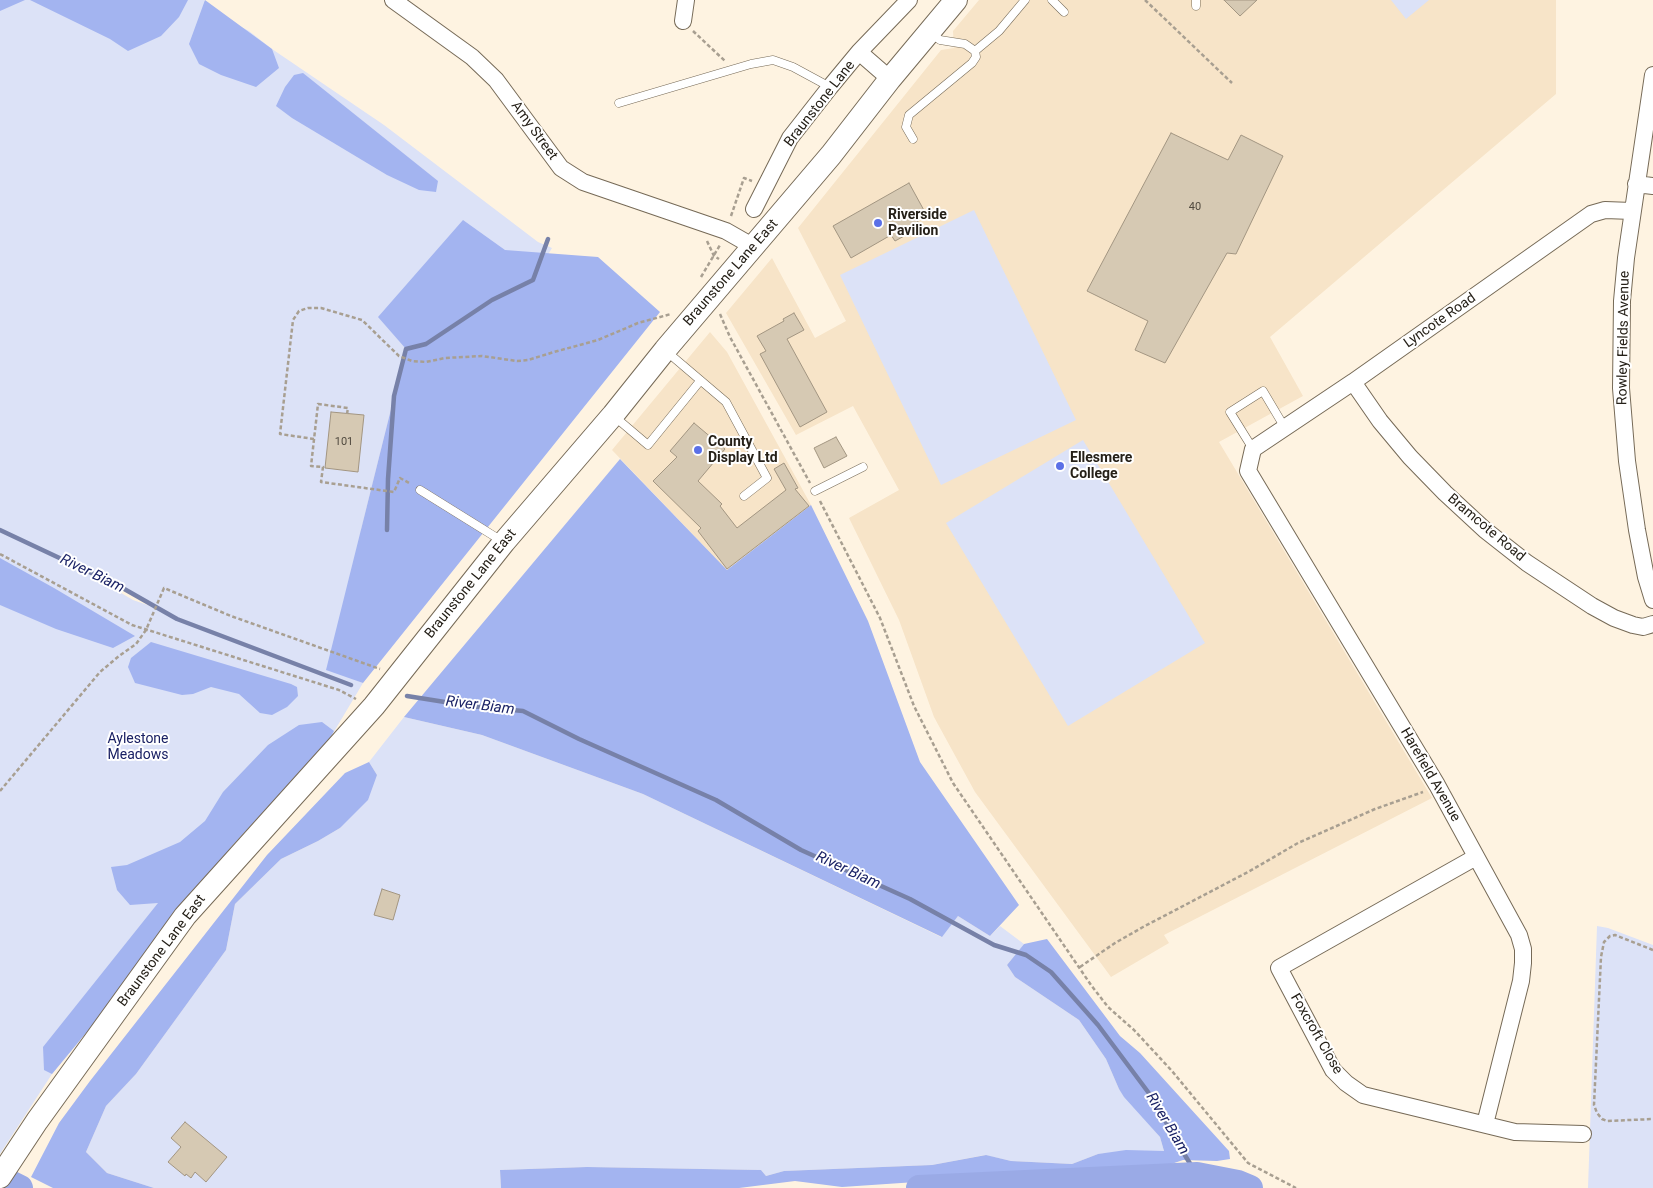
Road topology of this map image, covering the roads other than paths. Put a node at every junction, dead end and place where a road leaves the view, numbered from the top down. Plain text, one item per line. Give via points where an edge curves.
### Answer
1 (393, 0) edge
2 (686, 0) edge
3 (909, 0) edge
4 (956, 0) edge
5 (1025, 0) edge
6 (1052, 0) edge
7 (1064, 12) dead end
8 (683, 21) road end
9 (929, 32) junction
10 (975, 51) junction
11 (860, 52) junction
12 (1653, 75) edge
13 (890, 79) junction
14 (830, 87) junction
15 (619, 103) dead end
16 (913, 139) dead end
17 (1636, 184) junction
18 (1653, 186) edge
19 (754, 209) dead end
20 (1632, 211) junction
21 (754, 247) junction
22 (665, 350) junction
23 (700, 381) junction
24 (1353, 382) junction
25 (613, 415) junction
26 (1285, 428) junction
27 (1253, 449) junction
28 (863, 467) dead end
29 (420, 490) road end
30 (815, 491) road end
31 (744, 496) dead end
32 (504, 542) junction
33 (1653, 600) edge
34 (1653, 624) edge
35 (1476, 857) junction
36 (1485, 1124) junction
37 (1582, 1134) dead end
38 (0, 1177) edge

1 - 21 street, Amy Street via 472,57 496,80 561,168 584,182 726,231
2 - 8 street
3 - 11 street, Braunstone Lane
4 - 9 street, Braunstone Lane East
5 - 10 lane via 999,31
6 - 7 lane
9 - 10 lane via 940,40 965,44
9 - 13 street, Braunstone Lane East
10 - 16 lane via 972,63 909,115 906,128
11 - 13 street, Braunstone Lane
11 - 14 street, Braunstone Lane
12 - 17 street, Rowley Fields Avenue
13 - 21 street, Braunstone Lane East
14 - 15 lane via 773,60
14 - 19 street, Braunstone Lane via 790,138
17 - 18 street
17 - 20 street, Rowley Fields Avenue
20 - 24 street, Lyncote Road via 1605,210 1591,214
20 - 33 street, Rowley Fields Avenue via 1622,301 1621,388 1637,530
21 - 22 street, Braunstone Lane East
22 - 23 lane
22 - 25 street, Braunstone Lane East
23 - 25 lane via 648,445
23 - 31 lane via 726,402 767,478
24 - 26 street, Lyncote Road
24 - 34 street, Bramcote Road via 1410,457 1485,530 1592,606 1633,625
25 - 32 street, Braunstone Lane East
26 - 27 street, Lyncote Road
26 - 27 lane via 1263,391 1230,412
27 - 35 street, Harefield Avenue via 1248,471 1437,785
28 - 30 lane
29 - 32 lane
32 - 38 street, Braunstone Lane East via 374,706 185,916 36,1121
35 - 36 street, Harefield Avenue via 1519,935 1523,949 1521,981
35 - 36 street, Foxcroft Close via 1279,968 1333,1070 1363,1096
36 - 37 street, Foxcroft Close via 1515,1132

